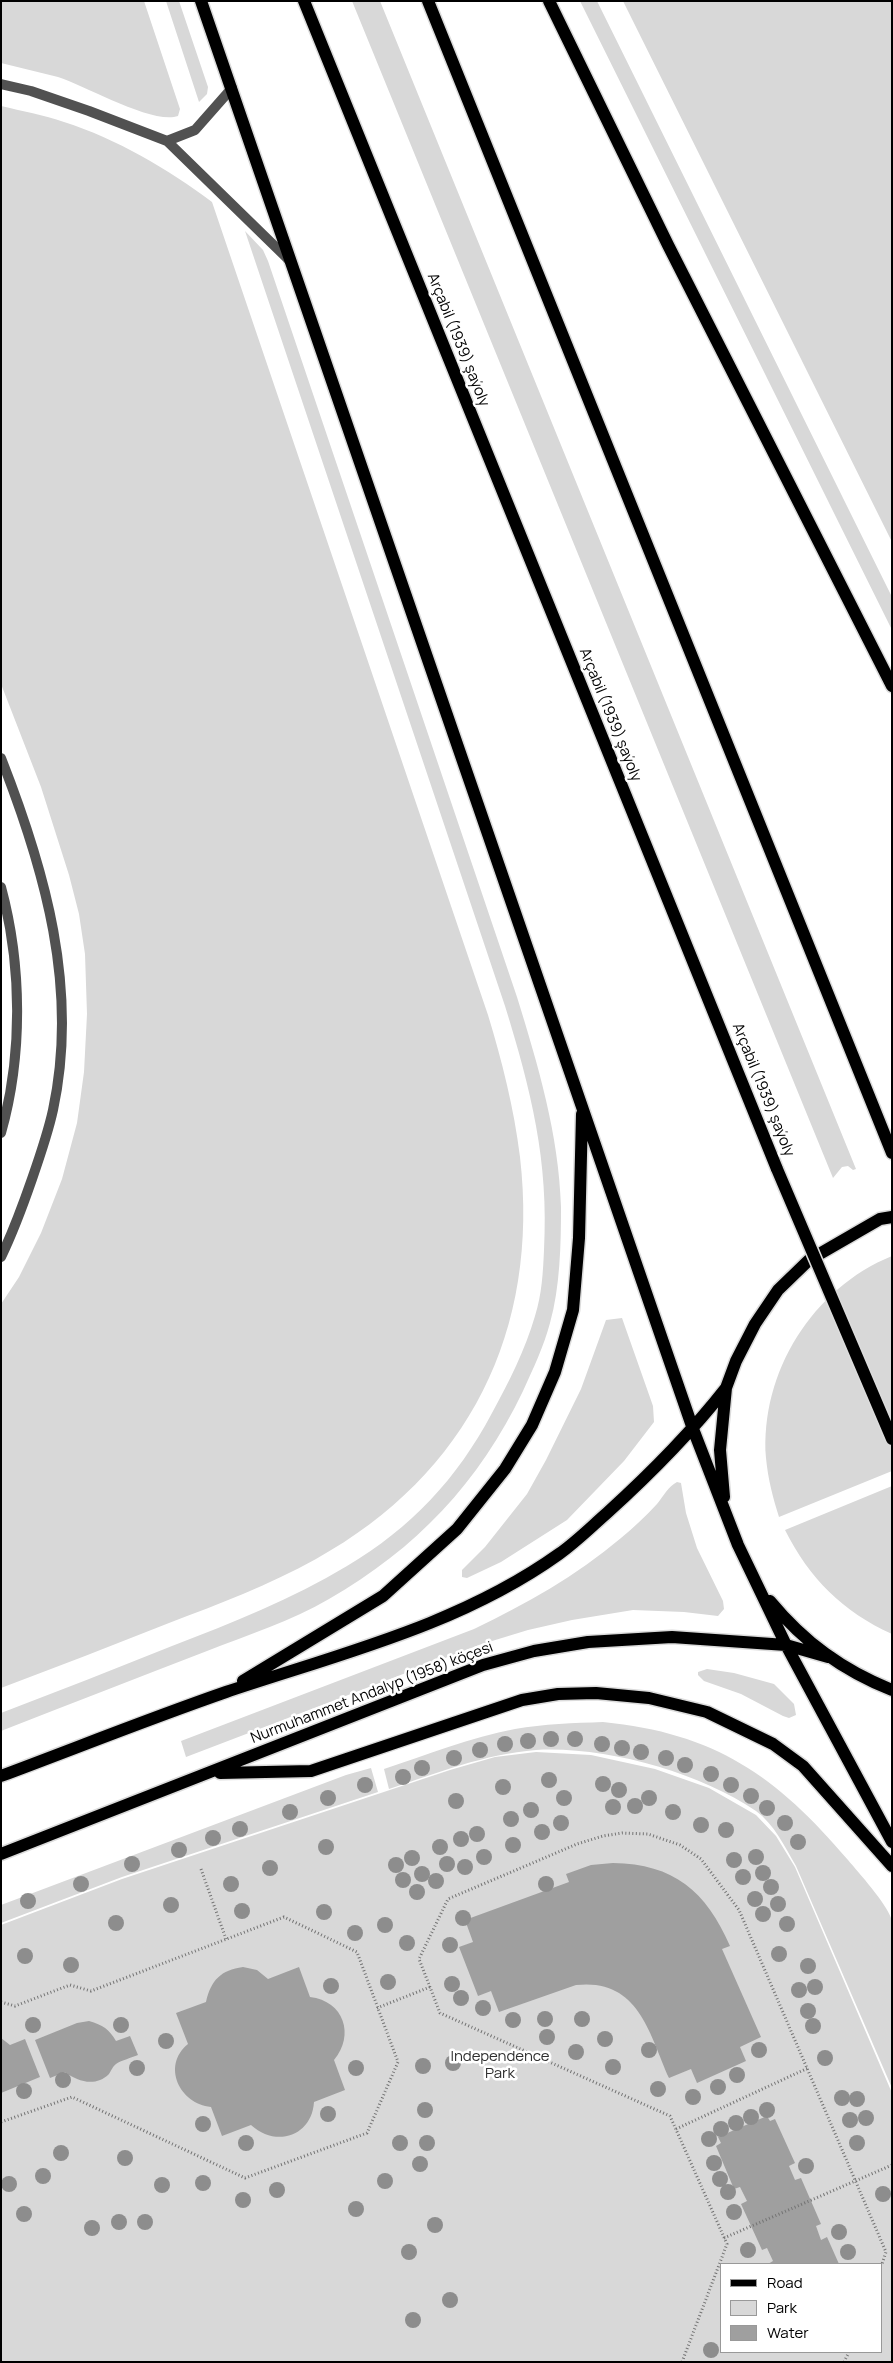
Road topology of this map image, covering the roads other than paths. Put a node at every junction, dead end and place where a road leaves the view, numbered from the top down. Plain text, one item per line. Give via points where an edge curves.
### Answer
1 (201, 1) edge
2 (304, 1) edge
3 (428, 1) edge
4 (549, 1) edge
5 (1, 84) edge
6 (232, 88) junction
7 (167, 141) junction
8 (291, 262) junction
9 (892, 686) edge
10 (1, 758) edge
11 (1, 887) edge
12 (582, 1106) junction
13 (1, 1133) edge
14 (892, 1153) edge
15 (892, 1217) edge
16 (1, 1256) edge
17 (726, 1388) junction
18 (694, 1429) junction
19 (892, 1439) edge
20 (738, 1545) junction
21 (786, 1645) junction
22 (828, 1658) junction
23 (892, 1690) edge
24 (224, 1693) junction
25 (210, 1774) junction
26 (1, 1776) edge
27 (892, 1842) edge
28 (1, 1854) edge
29 (892, 1866) edge

1 - 6 main road
2 - 19 main road, Arçabil (1939) şaýoly, bridge via 777,1169
3 - 14 main road
4 - 9 main road
5 - 7 lane via 89,110
6 - 7 lane via 195,130
6 - 8 main road
7 - 8 lane
8 - 12 main road
10 - 16 lane via 44,884 59,961 62,1051 53,1111 24,1201
11 - 13 lane via 11,933 17,1018 7,1114
12 - 18 main road
12 - 24 main road via 579,1238 573,1310 555,1372 532,1425 505,1469 457,1529 382,1596
15 - 17 main road via 880,1219 809,1260 778,1290 736,1361
17 - 18 main road
17 - 20 main road via 720,1450 724,1498
18 - 20 main road
18 - 24 main road via 560,1554 515,1582 390,1639
20 - 21 main road
20 - 22 main road via 761,1588 791,1626
21 - 22 main road, Nurmuhammet Andalyp (1958) köçesi
21 - 25 main road, Nurmuhammet Andalyp (1958) köçesi via 672,1637 588,1642 534,1652 483,1665
21 - 27 main road
22 - 23 main road
24 - 26 main road
25 - 28 main road, Nurmuhammet Andalyp (1958) köçesi
25 - 29 main road via 310,1771 522,1700 558,1694 596,1693 649,1698 707,1712 773,1744 803,1766

